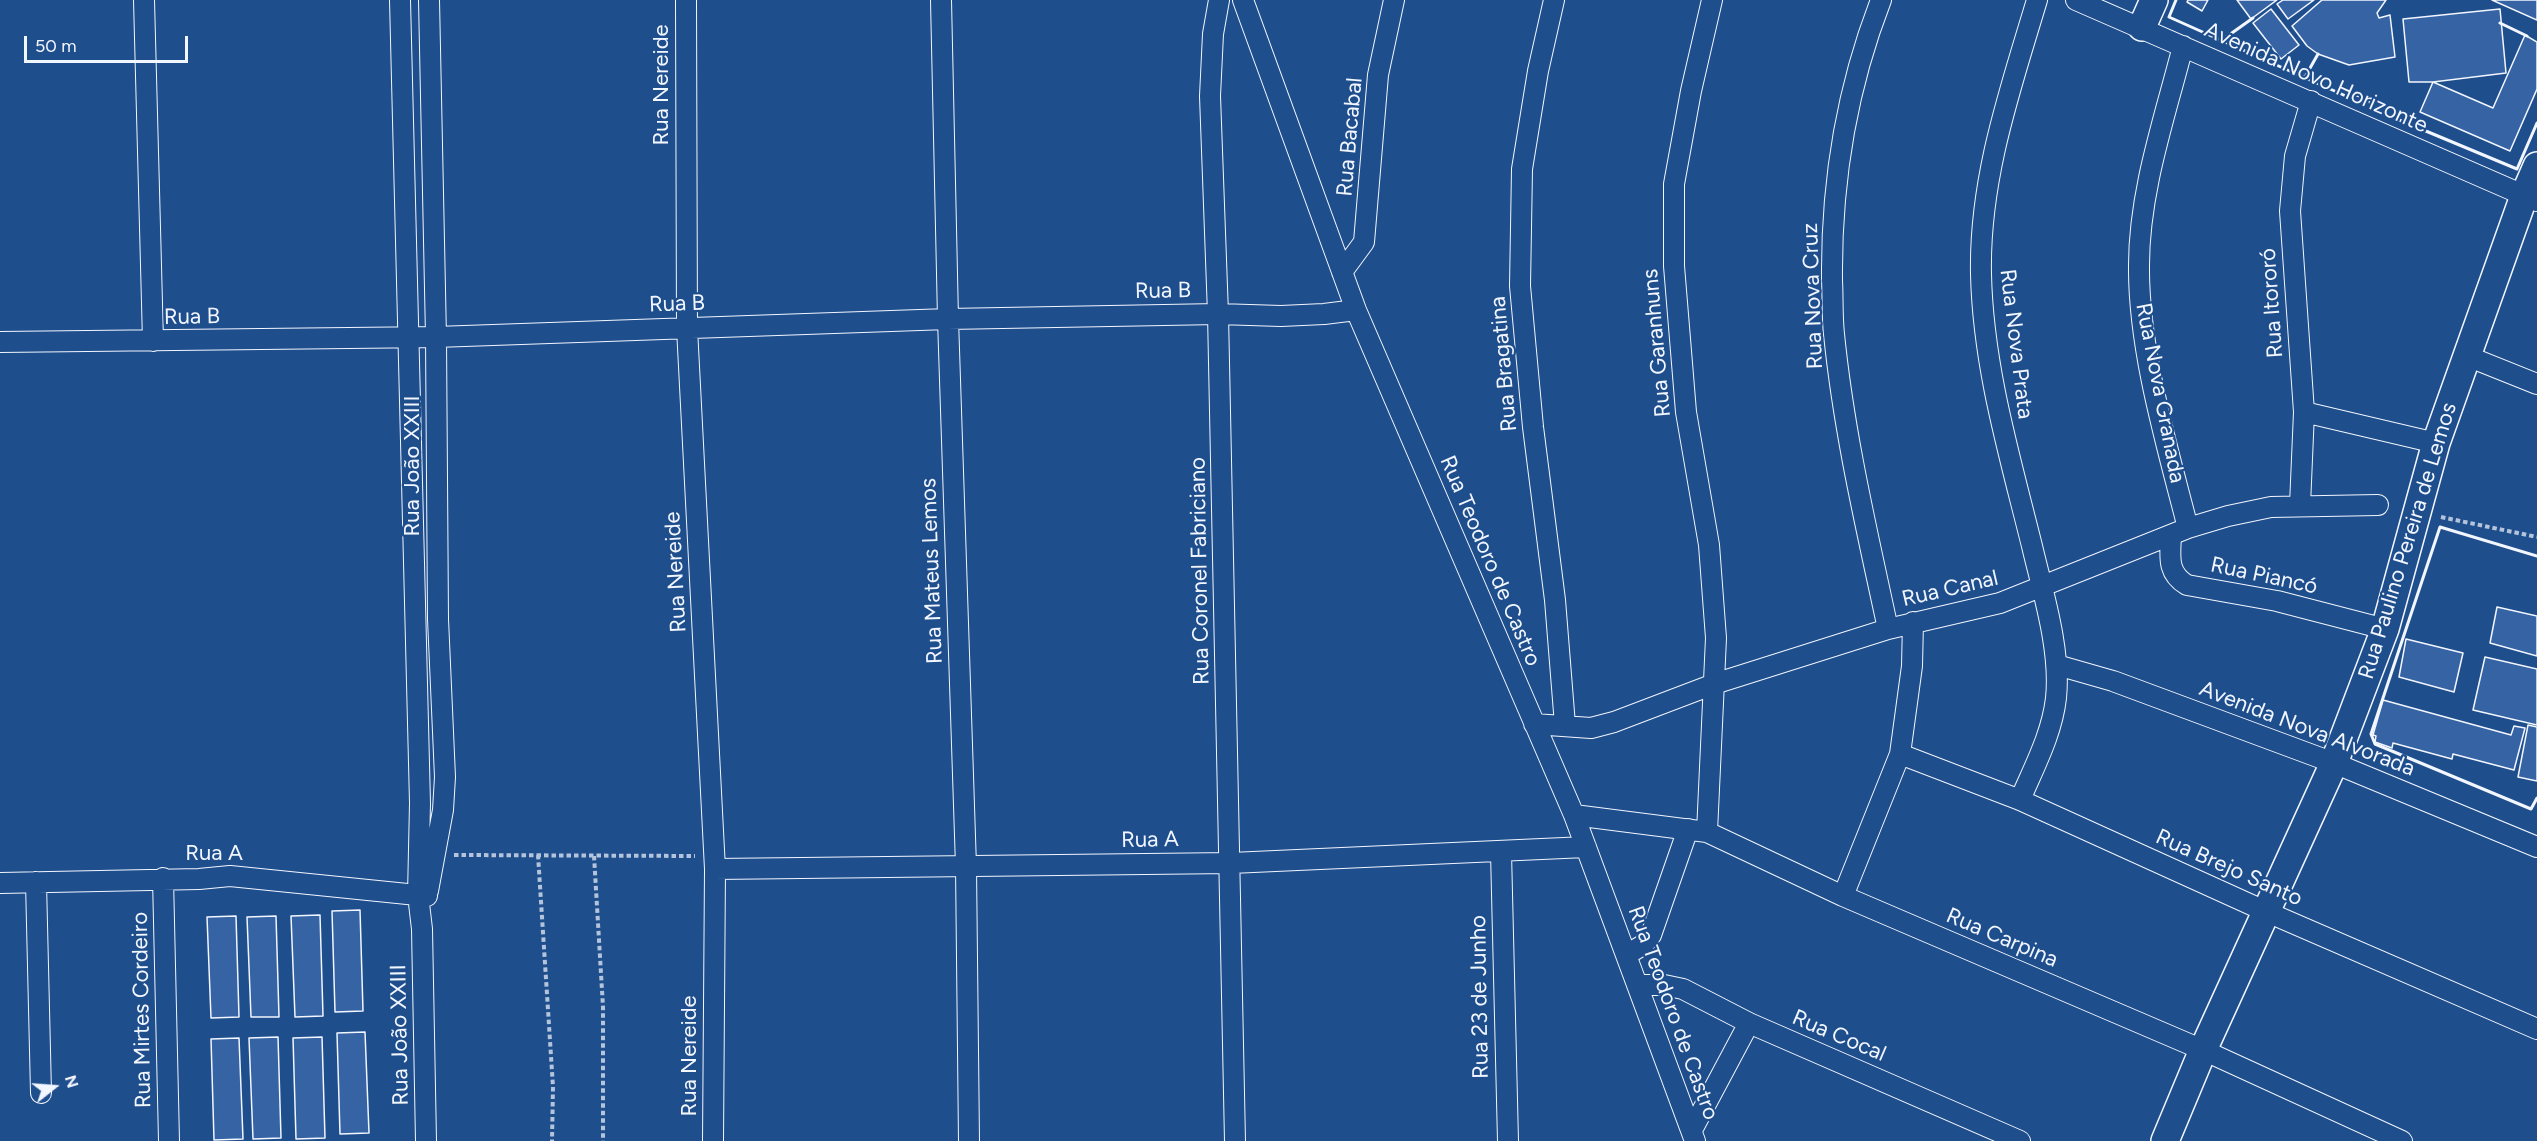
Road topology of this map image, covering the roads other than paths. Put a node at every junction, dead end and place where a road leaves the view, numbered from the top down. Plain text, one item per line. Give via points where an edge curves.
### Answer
1 (144, 0) edge
2 (400, 0) edge
3 (429, 0) edge
4 (686, 0) edge
5 (941, 0) edge
6 (1219, 0) edge
7 (1243, 0) edge
8 (1394, 0) edge
9 (1554, 0) edge
10 (1712, 0) edge
11 (1881, 0) edge
12 (2037, 0) edge
13 (2076, 0) edge
14 (2154, 0) edge
15 (2142, 27) junction
16 (2183, 46) junction
17 (2311, 101) junction
18 (2537, 166) edge
19 (2530, 199) edge
20 (1342, 272) junction
21 (1356, 310) junction
22 (1218, 314) junction
23 (948, 319) junction
24 (687, 328) junction
25 (407, 337) junction
26 (436, 337) junction
27 (153, 341) junction
28 (0, 342) edge
29 (2467, 356) junction
30 (2537, 384) edge
31 (2304, 412) junction
32 (2436, 443) junction
33 (2378, 504) dead end
34 (2300, 505) junction
35 (2179, 532) junction
36 (2042, 588) junction
37 (1913, 622) junction
38 (1888, 629) junction
39 (2385, 630) junction
40 (2056, 665) junction
41 (1714, 684) junction
42 (1534, 724) junction
43 (1565, 725) junction
44 (1900, 754) junction
45 (2334, 763) junction
46 (2020, 800) junction
47 (1574, 815) junction
48 (1697, 831) junction
49 (1586, 847) junction
50 (2537, 847) edge
51 (1501, 852) junction
52 (715, 863) junction
53 (1231, 863) junction
54 (966, 866) junction
55 (163, 878) junction
56 (36, 882) junction
57 (0, 883) edge
58 (422, 896) junction
59 (1843, 896) junction
60 (2267, 912) junction
61 (1626, 955) junction
62 (1637, 985) junction
63 (1749, 1023) junction
64 (2537, 1029) edge
65 (2203, 1050) junction
66 (41, 1093) dead end
67 (1694, 1135) edge
68 (169, 1141) edge
69 (426, 1141) edge
70 (713, 1141) edge
71 (969, 1141) edge
72 (1235, 1141) edge
73 (1508, 1141) edge
74 (2020, 1141) edge
75 (2165, 1141) edge
76 (2402, 1141) edge

1 - 27 street
2 - 25 street, Rua João XXIII
3 - 26 street, Rua João XXIII
4 - 24 street, Rua Nereide
5 - 23 street, Rua Mateus Lemos
6 - 22 street, Rua Coronel Fabriciano via 1210,96
7 - 20 street, Rua Teodoro de Castro
8 - 20 street, Rua Bacabal via 1378,75 1364,242
9 - 43 street, Rua Bragatina via 1522,170 1520,286
10 - 41 street, Rua Garanhuns via 1674,184 1674,266 1686,412 1708,545 1716,638
11 - 38 street, Rua Nova Cruz via 1850,96 1838,159 1832,246 1833,332 1842,400
12 - 36 street, Rua Nova Prata via 1996,137 1986,194 1981,274 1995,400
13 - 15 street, Avenida Novo Horizonte
14 - 15 street
15 - 16 street, Avenida Novo Horizonte
16 - 17 street, Avenida Novo Horizonte
16 - 35 street, Rua Nova Granada via 2143,207 2139,265 2147,349
17 - 19 street, Avenida Novo Horizonte
17 - 31 street, Rua Itororó via 2295,156 2290,211
18 - 19 street, Rua Paulino Pereira de Lemos
19 - 29 street, Rua Paulino Pereira de Lemos
20 - 21 street, Rua Teodoro de Castro
21 - 22 street, Rua B via 1292,315
21 - 42 street, Rua Teodoro de Castro
22 - 23 street, Rua B
22 - 53 street, Rua Coronel Fabriciano
23 - 24 street, Rua B
23 - 54 street, Rua Mateus Lemos
24 - 26 street, Rua B
24 - 52 street, Rua Nereide
25 - 26 street, Rua B
25 - 27 street, Rua B
25 - 58 street, Rua João XXIII
26 - 58 street, Rua João XXIII via 438,619 445,777 435,855
27 - 28 street, Rua B
29 - 30 street
29 - 32 street, Rua Paulino Pereira de Lemos
31 - 32 street
31 - 34 street, Rua Itororó
32 - 39 street, Rua Paulino Pereira de Lemos
33 - 34 street, Rua Canal
34 - 35 street, Rua Canal via 2228,516
35 - 36 street, Rua Canal
35 - 39 street, Rua Piancó via 2172,571 2187,585 2277,601
36 - 37 street, Rua Canal via 2000,603
36 - 40 street, Rua Nova Prata
37 - 38 street, Rua Canal
37 - 44 street via 1912,666
38 - 41 street, Rua Canal
39 - 45 street, Rua Paulino Pereira de Lemos
40 - 45 street, Avenida Nova Alvorada via 2113,681
40 - 46 street, Rua Nova Prata via 2053,719
41 - 43 street, Rua Canal via 1614,722 1591,728
41 - 48 street, Rua Garanhuns
42 - 43 street, Rua Canal
42 - 47 street, Rua Teodoro de Castro
44 - 46 street, Rua Brejo Santo
44 - 59 street
45 - 50 street, Avenida Nova Alvorada
45 - 60 street, Rua Paulino Pereira de Lemos
46 - 60 street, Rua Brejo Santo
47 - 48 street, Rua Carpina
47 - 49 street, Rua Teodoro de Castro
48 - 59 street, Rua Carpina
48 - 61 street, Rua Garanhuns via 1651,935
49 - 51 street, Rua A
49 - 61 street, Rua Teodoro de Castro
51 - 53 street, Rua A
51 - 73 street, Rua 23 de Junho
52 - 54 street, Rua A
52 - 70 street, Rua Nereide
53 - 54 street, Rua A
53 - 72 street, Rua Coronel Fabriciano
54 - 71 street, Rua Mateus Lemos
55 - 56 street, Rua A
55 - 58 street, Rua A via 230,876
55 - 68 street, Rua Mirtes Cordeiro
56 - 57 street, Rua A
56 - 66 street
58 - 69 street, Rua João XXIII
59 - 65 street, Rua Carpina
60 - 64 street, Rua Brejo Santo
60 - 65 street, Rua Paulino Pereira de Lemos
61 - 62 street, Rua Teodoro de Castro
62 - 63 street, Rua Cocal via 1683,989
62 - 67 street, Rua Teodoro de Castro
63 - 67 street
63 - 74 street, Rua Cocal
65 - 75 street, Rua Paulino Pereira de Lemos
65 - 76 street, Rua Carpina

